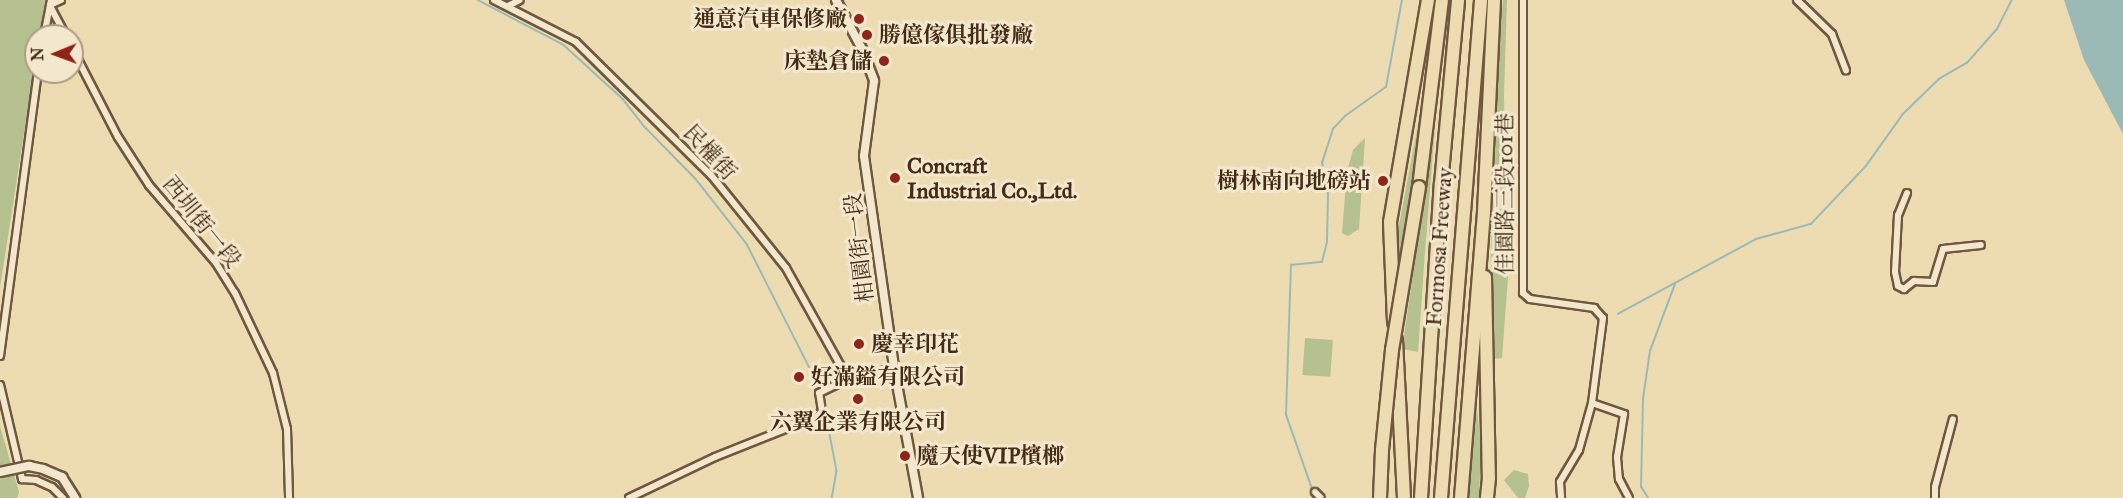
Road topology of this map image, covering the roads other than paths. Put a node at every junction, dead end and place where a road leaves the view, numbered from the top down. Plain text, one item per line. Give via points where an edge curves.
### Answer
1 (61, 0) edge
2 (494, 0) edge
3 (520, 0) edge
4 (837, 0) edge
5 (1428, 0) edge
6 (1442, 0) edge
7 (1458, 0) edge
8 (1481, 0) edge
9 (1494, 0) edge
10 (1523, 0) edge
11 (1797, 0) edge
12 (51, 3) edge
13 (508, 6) junction
14 (47, 24) edge
15 (61, 24) edge
16 (1846, 70) dead end
17 (84, 71) edge
18 (36, 84) edge
19 (1907, 193) dead end
20 (1484, 212) junction
21 (1981, 245) dead end
22 (0, 356) edge
23 (894, 368) junction
24 (848, 380) junction
25 (0, 385) edge
26 (1592, 403) junction
27 (1953, 419) dead end
28 (0, 472) edge
29 (1315, 492) dead end
30 (1461, 496) edge
31 (63, 498) edge
32 (75, 498) edge
33 (289, 498) edge
34 (628, 498) edge
35 (918, 498) edge
36 (1321, 498) edge
37 (1380, 498) edge
38 (1404, 498) edge
39 (1421, 498) edge
40 (1441, 498) edge
41 (1487, 498) edge
42 (1561, 498) edge
43 (1629, 498) edge
44 (1935, 498) edge

1 - 12 street
2 - 13 street, 民權街
3 - 13 street
4 - 23 street, 柑園街一段 via 874,81 864,156
5 - 38 highway via 1390,222
6 - 37 highway, bridge via 1419,187 1392,350
7 - 39 highway, Formosa Freeway
8 - 40 highway, Formosa Freeway
9 - 20 highway
10 - 26 street, 佳園路三段101巷 via 1523,293 1530,299 1594,308 1600,313 1603,318
11 - 16 street via 1832,34
12 - 14 street
12 - 15 street
13 - 24 street, 民權街 via 576,42 711,176 786,268
17 - 33 street, 西圳街一段 via 148,185 216,262 235,293 273,373 287,429
18 - 22 street
19 - 21 street via 1898,216 1898,286 1904,290 1914,281 1933,282 1943,249
20 - 30 highway
20 - 41 highway via 1490,478
23 - 24 street
23 - 35 street, 柑園街一段
24 - 34 street via 819,393 822,411 818,416 715,457
25 - 31 street via 22,479 52,487
26 - 42 street, 佳園路三段101巷 via 1579,450 1560,482
26 - 43 street via 1624,414 1617,457 1619,479
27 - 44 street
28 - 32 street, bridge via 29,466 43,469 62,477
29 - 36 street

